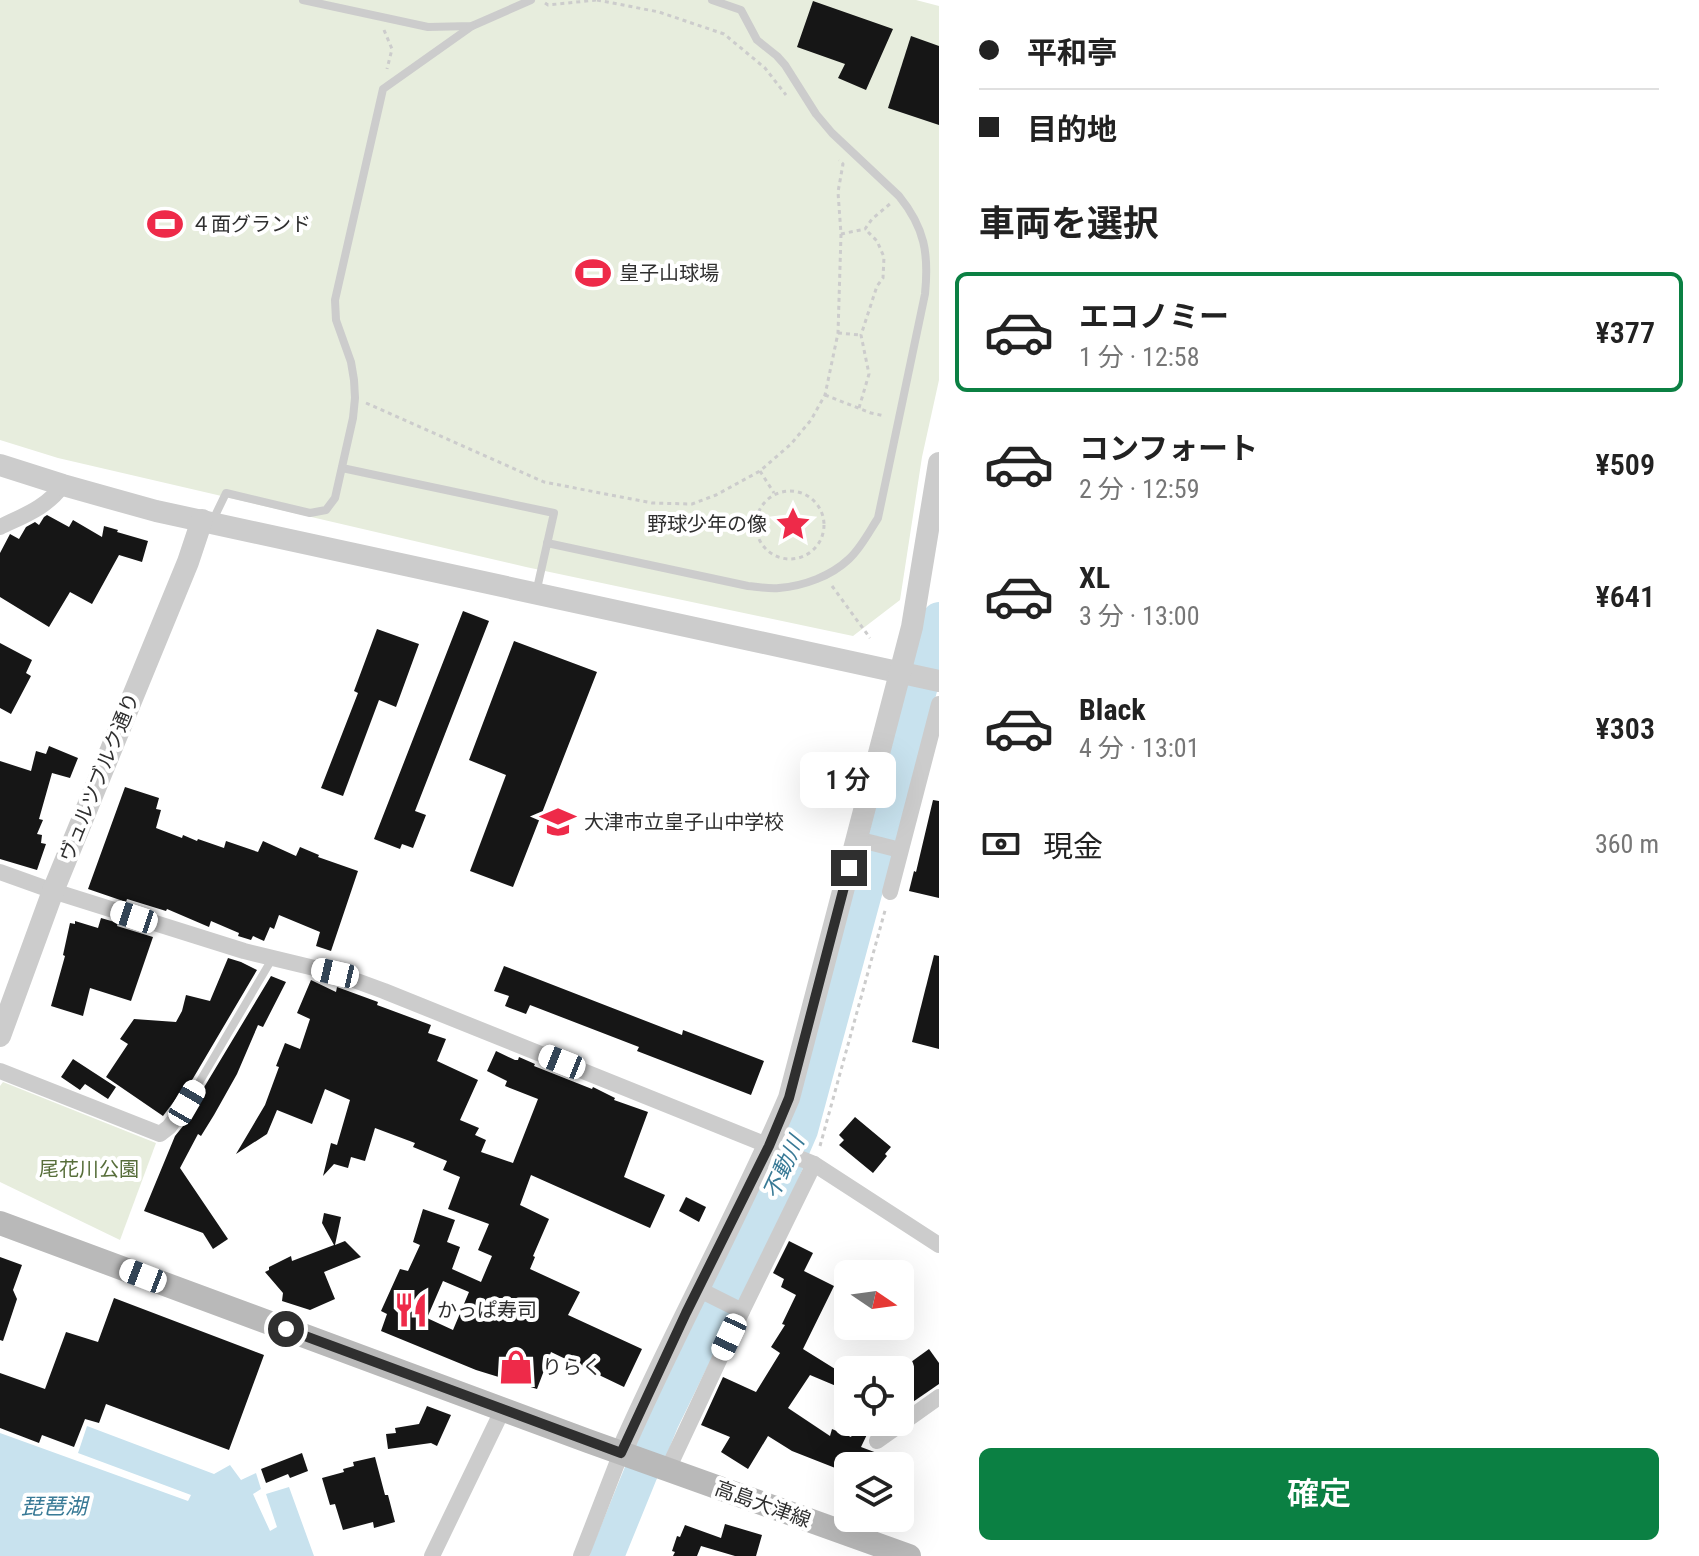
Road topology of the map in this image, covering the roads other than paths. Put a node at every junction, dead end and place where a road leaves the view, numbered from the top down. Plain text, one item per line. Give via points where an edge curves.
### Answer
1 (303, 0) edge
2 (531, 0) edge
3 (712, 0) edge
4 (472, 26) junction
5 (939, 463) edge
6 (0, 465) edge
7 (342, 468) junction
8 (63, 485) junction
9 (207, 521) junction
10 (933, 526) edge
11 (0, 527) edge
12 (547, 543) junction
13 (536, 594) junction
14 (906, 673) junction
15 (939, 681) edge
16 (939, 704) edge
17 (857, 839) junction
18 (900, 850) junction
19 (0, 872) edge
20 (53, 891) junction
21 (890, 892) road end
22 (272, 958) junction
23 (0, 1036) edge
24 (0, 1071) edge
25 (187, 1103) joint
26 (773, 1147) junction
27 (811, 1163) junction
28 (0, 1223) edge
29 (939, 1245) edge
30 (702, 1291) junction
31 (739, 1309) junction
32 (939, 1397) edge
33 (503, 1409) junction
34 (877, 1441) dead end
35 (627, 1455) junction
36 (665, 1468) junction
37 (432, 1556) edge
38 (581, 1556) edge
39 (909, 1556) edge

1 - 4 lane via 428,27
2 - 4 lane
3 - 12 lane via 741,10 757,40 785,65 832,133 899,196 926,246 925,294 878,518 848,559 825,576 778,588
4 - 7 lane via 383,89 335,300 355,398
5 - 10 street
6 - 8 street
7 - 9 lane via 335,498 326,510 310,513 226,493
7 - 12 lane via 554,513
8 - 9 street
8 - 11 street via 43,506
9 - 13 street
9 - 20 street, ヴュルツブルク通り
10 - 14 street
12 - 13 lane
13 - 14 street
14 - 15 street
14 - 17 street
16 - 18 street
17 - 18 street
17 - 26 street
18 - 21 street
19 - 20 street
20 - 22 street
20 - 23 street, ヴュルツブルク通り
22 - 25 lane
22 - 26 street via 384,991
24 - 25 street via 160,1134
26 - 27 street
26 - 30 street
27 - 29 street
27 - 31 street
28 - 33 main road
30 - 31 street
30 - 35 street
31 - 36 street
32 - 34 street
33 - 35 main road
33 - 37 street
35 - 36 main road, 高島大津線
35 - 38 street
36 - 39 main road, 高島大津線

